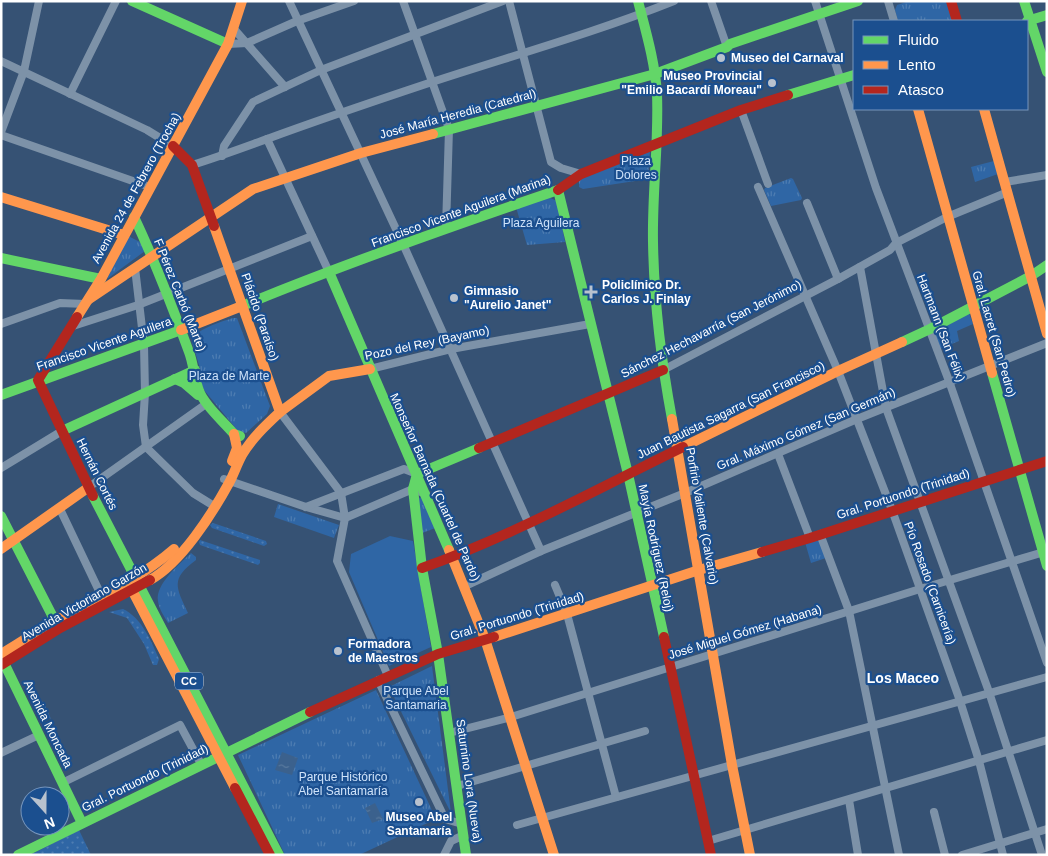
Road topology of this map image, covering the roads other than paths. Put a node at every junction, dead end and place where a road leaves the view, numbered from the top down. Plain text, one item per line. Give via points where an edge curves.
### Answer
1 (39, 1) edge
2 (116, 1) edge
3 (132, 1) edge
4 (242, 1) edge
5 (289, 1) edge
6 (354, 1) edge
7 (403, 1) edge
8 (502, 1) edge
9 (509, 1) edge
10 (638, 1) edge
11 (674, 1) edge
12 (711, 1) edge
13 (814, 1) edge
14 (858, 1) edge
15 (888, 1) edge
16 (950, 1) edge
17 (1024, 1) edge
18 (641, 14) junction
19 (819, 14) junction
20 (1047, 15) edge
21 (894, 20) edge
22 (957, 20) edge
23 (1028, 20) edge
24 (297, 21) junction
25 (1028, 21) edge
26 (234, 30) junction
27 (415, 35) junction
28 (247, 43) junction
29 (228, 44) junction
30 (727, 47) junction
31 (522, 55) junction
32 (1, 62) edge
33 (321, 70) junction
34 (24, 71) junction
35 (1047, 72) edge
36 (655, 74) junction
37 (853, 75) edge
38 (840, 79) junction
39 (431, 83) junction
40 (285, 87) junction
41 (70, 94) junction
42 (536, 106) junction
43 (741, 110) junction
44 (918, 110) edge
45 (984, 110) edge
46 (340, 114) junction
47 (449, 129) junction
48 (1, 133) edge
49 (267, 139) junction
50 (657, 144) junction
51 (173, 146) junction
52 (361, 153) junction
53 (222, 156) junction
54 (192, 165) junction
55 (581, 174) junction
56 (1047, 175) edge
57 (284, 178) junction
58 (1005, 182) junction
59 (768, 184) dead end
60 (150, 187) junction
61 (758, 187) dead end
62 (558, 190) junction
63 (1008, 192) junction
64 (1, 197) edge
65 (807, 203) dead end
66 (212, 216) junction
67 (134, 217) junction
68 (947, 217) junction
69 (446, 228) junction
70 (124, 235) junction
71 (312, 236) junction
72 (145, 241) junction
73 (896, 243) junction
74 (403, 244) junction
75 (153, 257) junction
76 (1, 258) edge
77 (1047, 265) edge
78 (860, 267) junction
79 (135, 268) junction
80 (230, 268) junction
81 (329, 272) junction
82 (1031, 276) junction
83 (101, 279) junction
84 (838, 279) junction
85 (166, 294) junction
86 (806, 295) junction
87 (87, 302) junction
88 (138, 305) junction
89 (242, 306) junction
90 (973, 307) junction
91 (1, 324) edge
92 (590, 324) junction
93 (73, 326) junction
94 (930, 329) junction
95 (181, 330) junction
96 (1047, 334) edge
97 (1047, 342) edge
98 (144, 345) junction
99 (451, 349) junction
100 (876, 354) junction
101 (989, 365) junction
102 (370, 368) junction
103 (195, 370) junction
104 (663, 370) junction
105 (838, 371) junction
106 (175, 379) junction
107 (38, 380) junction
108 (949, 381) junction
109 (145, 393) junction
110 (607, 394) junction
111 (1, 395) edge
112 (204, 401) junction
113 (886, 408) junction
114 (280, 412) junction
115 (857, 419) junction
116 (62, 431) junction
117 (258, 433) junction
118 (234, 434) junction
119 (491, 442) junction
120 (146, 447) junction
121 (677, 450) junction
122 (778, 454) junction
123 (1047, 460) edge
124 (1, 468) edge
125 (1019, 469) junction
126 (417, 474) junction
127 (628, 474) junction
128 (227, 481) junction
129 (985, 481) junction
130 (89, 487) junction
131 (413, 489) junction
132 (341, 493) junction
133 (685, 493) junction
134 (426, 494) junction
135 (921, 501) junction
136 (212, 505) junction
137 (306, 507) junction
138 (60, 508) junction
139 (892, 510) junction
140 (636, 513) junction
141 (1, 516) edge
142 (345, 518) junction
143 (527, 524) junction
144 (815, 536) junction
145 (14, 539) junction
146 (1, 549) edge
147 (540, 551) junction
148 (1045, 552) edge
149 (453, 557) junction
150 (1012, 562) junction
151 (1047, 566) edge
152 (422, 568) junction
153 (699, 570) junction
154 (159, 574) junction
155 (949, 581) junction
156 (135, 584) junction
157 (556, 585) dead end
158 (465, 586) junction
159 (652, 586) junction
160 (920, 589) junction
161 (105, 600) junction
162 (849, 611) junction
163 (149, 614) junction
164 (567, 614) junction
165 (55, 621) junction
166 (486, 639) junction
167 (713, 653) junction
168 (438, 654) junction
169 (2, 661) edge
170 (1047, 663) edge
171 (669, 668) junction
172 (388, 676) junction
173 (1047, 676) edge
174 (378, 680) junction
175 (989, 692) junction
176 (588, 693) junction
177 (960, 701) junction
178 (511, 717) junction
179 (874, 726) junction
180 (645, 731) dead end
181 (450, 733) junction
182 (39, 736) junction
183 (1047, 740) edge
184 (602, 744) junction
185 (1008, 752) junction
186 (1, 753) edge
187 (222, 754) junction
188 (979, 761) junction
189 (202, 764) junction
190 (732, 765) junction
191 (525, 766) junction
192 (693, 775) junction
193 (62, 783) junction
194 (457, 786) junction
195 (886, 788) junction
196 (616, 797) junction
197 (849, 800) junction
198 (934, 812) dead end
199 (543, 818) junction
200 (82, 823) junction
201 (462, 824) junction
202 (516, 825) dead end
203 (1047, 829) edge
204 (746, 831) junction
205 (1035, 833) junction
206 (464, 835) junction
207 (708, 841) junction
208 (1000, 843) junction
209 (18, 855) edge
210 (270, 855) edge
211 (280, 855) edge
212 (444, 855) edge
213 (466, 855) edge
214 (554, 855) edge
215 (711, 855) edge
216 (750, 855) edge
217 (858, 855) edge
218 (899, 855) edge
219 (945, 855) edge
220 (962, 855) edge
221 (1003, 855) edge
222 (1042, 855) edge

1 - 34 street
2 - 41 street
3 - 29 street
4 - 26 street, Avenida 24 de Febrero (Trocha)
5 - 24 street
6 - 24 street
7 - 27 street
8 - 27 street
9 - 31 street
10 - 18 street, Porfirio Valiente (Calvario)
11 - 18 street
12 - 30 street
13 - 19 street, Hartmann (San Félix)
14 - 19 street, José María Heredia (Catedral)
15 - 21 street
16 - 22 street
17 - 23 street
18 - 31 street
18 - 36 street, Porfirio Valiente (Calvario)
19 - 30 street, José María Heredia (Catedral)
19 - 38 street, Hartmann (San Félix)
20 - 25 street
24 - 28 street
24 - 33 street
25 - 35 street
26 - 28 street
26 - 29 street, Avenida 24 de Febrero (Trocha)
27 - 33 street
27 - 39 street
28 - 29 street
28 - 40 street
29 - 51 street, Avenida 24 de Febrero (Trocha)
30 - 36 street, José María Heredia (Catedral)
31 - 39 street
31 - 42 street
32 - 34 street
33 - 40 street
33 - 46 street
34 - 41 street
34 - 48 street
36 - 42 street, José María Heredia (Catedral)
36 - 50 street, Porfirio Valiente (Calvario)
37 - 38 street, Francisco Vicente Aguilera (Marina)
38 - 43 street, Francisco Vicente Aguilera (Marina)
38 - 73 street, Hartmann (San Félix)
39 - 46 street
39 - 47 street
40 - 53 street via 254,102 224,146
41 - 51 street via 147,130
42 - 47 street, José María Heredia (Catedral)
42 - 55 street via 551,162
43 - 50 street, Francisco Vicente Aguilera (Marina)
43 - 59 street
44 - 68 street, Gral. Lacret (San Pedro)
45 - 58 street
46 - 49 street
46 - 52 street
47 - 52 street, José María Heredia (Catedral)
47 - 69 street
48 - 60 street
49 - 53 street
49 - 57 street, Monseñor Barnada (Cuartel de Pardo)
50 - 55 street, Francisco Vicente Aguilera (Marina)
50 - 104 street, Porfirio Valiente (Calvario) via 652,224
51 - 54 street, Plácido (Paraíso)
51 - 60 street, Avenida 24 de Febrero (Trocha)
52 - 57 street, José María Heredia (Catedral)
52 - 74 street
53 - 54 street
54 - 66 street, Plácido (Paraíso)
55 - 62 street, Francisco Vicente Aguilera (Marina)
56 - 58 street
57 - 66 street, José María Heredia (Catedral) via 253,189
57 - 71 street, Monseñor Barnada (Cuartel de Pardo)
58 - 63 street
60 - 67 street, Avenida 24 de Febrero (Trocha)
61 - 86 street, Pío Rosado (Carnicería)
62 - 69 street, Francisco Vicente Aguilera (Marina)
62 - 92 street, Mayía Rodríguez (Reloj)
63 - 68 street, Sánchez Hechavarría (San Jerónimo)
63 - 82 street
64 - 70 street
65 - 84 street
66 - 75 street, José María Heredia (Catedral)
66 - 80 street, Plácido (Paraíso)
67 - 70 street, Avenida 24 de Febrero (Trocha)
67 - 72 street, F Pérez Carbó (Marte)
68 - 73 street, Sánchez Hechavarría (San Jerónimo)
68 - 90 street, Gral. Lacret (San Pedro)
69 - 74 street, Francisco Vicente Aguilera (Marina)
70 - 72 street via 136,235
70 - 83 street, Avenida 24 de Febrero (Trocha)
71 - 80 street
71 - 81 street, Monseñor Barnada (Cuartel de Pardo)
72 - 75 street, F Pérez Carbó (Marte)
73 - 78 street, Sánchez Hechavarría (San Jerónimo)
73 - 94 street, Hartmann (San Félix)
74 - 81 street, Francisco Vicente Aguilera (Marina)
74 - 99 street
75 - 79 street, José María Heredia (Catedral)
75 - 85 street, F Pérez Carbó (Marte)
76 - 83 street
77 - 82 street, Juan Bautista Sagarra (San Francisco)
78 - 84 street, Sánchez Hechavarría (San Jerónimo)
78 - 100 street
79 - 87 street, José María Heredia (Catedral)
79 - 88 street
80 - 85 street
80 - 89 street, Plácido (Paraíso)
81 - 89 street, Francisco Vicente Aguilera (Marina)
81 - 102 street, Monseñor Barnada (Cuartel de Pardo)
82 - 90 street, Juan Bautista Sagarra (San Francisco)
82 - 96 street
83 - 87 street, Avenida 24 de Febrero (Trocha)
84 - 86 street, Sánchez Hechavarría (San Jerónimo)
85 - 88 street
85 - 95 street, F Pérez Carbó (Marte)
86 - 104 street, Sánchez Hechavarría (San Jerónimo)
86 - 105 street, Pío Rosado (Carnicería)
87 - 91 street via 60,303
87 - 93 street, Avenida 24 de Febrero (Trocha)
88 - 93 street
88 - 98 street
89 - 95 street, Francisco Vicente Aguilera
89 - 114 street, Plácido (Paraíso)
90 - 94 street, Juan Bautista Sagarra (San Francisco)
90 - 101 street, Gral. Lacret (San Pedro)
92 - 99 street, Pozo del Rey (Bayamo)
92 - 110 street, Mayía Rodríguez (Reloj)
93 - 107 street, Avenida 24 de Febrero (Trocha)
94 - 100 street, Juan Bautista Sagarra (San Francisco)
94 - 108 street, Hartmann (San Félix)
95 - 98 street, Francisco Vicente Aguilera
95 - 103 street, F Pérez Carbó (Marte)
97 - 101 street, Gral. Máximo Gómez (San Germán)
98 - 107 street, Francisco Vicente Aguilera
98 - 109 street
99 - 102 street, Pozo del Rey (Bayamo)
99 - 119 street
100 - 105 street, Juan Bautista Sagarra (San Francisco)
100 - 113 street
101 - 108 street, Gral. Máximo Gómez (San Germán)
101 - 125 street, Gral. Lacret (San Pedro)
102 - 114 street, Pozo del Rey (Bayamo) via 329,376
102 - 126 street, Monseñor Barnada (Cuartel de Pardo)
103 - 106 street
103 - 112 street, F Pérez Carbó (Marte) via 196,386
104 - 110 street, Sánchez Hechavarría (San Jerónimo)
104 - 121 street, Porfirio Valiente (Calvario)
105 - 115 street, Pío Rosado (Carnicería)
105 - 121 street, Juan Bautista Sagarra (San Francisco)
106 - 109 street
106 - 112 street
107 - 111 street, Francisco Vicente Aguilera
107 - 116 street, Hernán Cortés
108 - 113 street, Gral. Máximo Gómez (San Germán)
108 - 129 street, Hartmann (San Félix)
109 - 116 street
109 - 120 street
110 - 119 street, Sánchez Hechavarría (San Jerónimo)
110 - 127 street, Mayía Rodríguez (Reloj)
112 - 118 street, F Pérez Carbó (Marte)
112 - 120 street
113 - 115 street, Gral. Máximo Gómez (San Germán)
113 - 135 street
114 - 117 street, Avenida Victoriano Garzón
114 - 132 street, Plácido (Paraíso)
115 - 122 street, Gral. Máximo Gómez (San Germán)
115 - 139 street, Pío Rosado (Carnicería)
116 - 124 street
116 - 130 street, Hernán Cortés
117 - 118 street via 247,438
117 - 128 street, Avenida Victoriano Garzón
118 - 128 street, Avenida Victoriano Garzón via 238,448
119 - 126 street, Sánchez Hechavarría (San Jerónimo)
119 - 143 street
120 - 130 street
120 - 136 street via 193,493
121 - 127 street, Juan Bautista Sagarra (San Francisco)
121 - 133 street, Porfirio Valiente (Calvario)
122 - 133 street, Gral. Máximo Gómez (San Germán)
122 - 144 street
123 - 125 street, Gral. Portuondo (Trinidad)
125 - 129 street, Gral. Portuondo (Trinidad)
125 - 148 street, Gral. Lacret (San Pedro)
126 - 131 street, Saturnino Lora (Nueva)
126 - 132 street, Sánchez Hechavarría (San Jerónimo) via 404,469
126 - 134 street, Monseñor Barnada (Cuartel de Pardo)
127 - 140 street, Mayía Rodríguez (Reloj)
127 - 143 street, Juan Bautista Sagarra (San Francisco)
128 - 136 street, Avenida Victoriano Garzón
128 - 137 street
129 - 135 street, Gral. Portuondo (Trinidad)
129 - 150 street, Hartmann (San Félix)
130 - 138 street
130 - 156 street, Hernán Cortés
131 - 134 street
131 - 142 street
131 - 152 street, Saturnino Lora (Nueva)
132 - 137 street, Sánchez Hechavarría (San Jerónimo)
132 - 142 street, Plácido (Paraíso)
133 - 140 street, Gral. Máximo Gómez (San Germán)
133 - 153 street, Porfirio Valiente (Calvario)
134 - 149 street, Monseñor Barnada (Cuartel de Pardo)
135 - 139 street, Gral. Portuondo (Trinidad)
135 - 155 street
136 - 154 street, Avenida Victoriano Garzón via 190,542
136 - 156 street, Avenida Victoriano Garzón via 165,558
137 - 142 street
138 - 145 street
138 - 161 street
139 - 144 street, Gral. Portuondo (Trinidad)
139 - 160 street, Pío Rosado (Carnicería)
140 - 147 street, Gral. Máximo Gómez (San Germán)
140 - 159 street, Mayía Rodríguez (Reloj)
141 - 145 street
142 - 172 street, Plácido (Paraíso) via 337,561
143 - 147 street
143 - 149 street, Juan Bautista Sagarra (San Francisco)
144 - 153 street, Gral. Portuondo (Trinidad)
144 - 162 street
145 - 146 street
145 - 165 street
147 - 158 street, Gral. Máximo Gómez (San Germán)
148 - 150 street, José Miguel Gómez (Habana)
148 - 151 street, Gral. Lacret (San Pedro)
149 - 152 street, Juan Bautista Sagarra (San Francisco)
149 - 158 street, Monseñor Barnada (Cuartel de Pardo)
150 - 155 street, José Miguel Gómez (Habana)
150 - 170 street, Hartmann (San Félix)
152 - 168 street, Saturnino Lora (Nueva)
153 - 159 street, Gral. Portuondo (Trinidad)
153 - 167 street, Porfirio Valiente (Calvario)
154 - 156 street, Avenida Victoriano Garzón
154 - 163 street, CC via 149,597
155 - 160 street, José Miguel Gómez (Habana)
155 - 175 street
156 - 161 street, Avenida Victoriano Garzón
156 - 163 street, Hernán Cortés
157 - 164 street
158 - 166 street, Monseñor Barnada (Cuartel de Pardo)
159 - 164 street, Gral. Portuondo (Trinidad)
159 - 171 street, Mayía Rodríguez (Reloj)
160 - 162 street, José Miguel Gómez (Habana)
160 - 177 street, Pío Rosado (Carnicería)
161 - 163 street via 123,602
161 - 165 street, Avenida Victoriano Garzón
161 - 169 street, Avenida Victoriano Garzón
162 - 167 street, José Miguel Gómez (Habana)
162 - 179 street
163 - 187 street, CC
164 - 166 street, Gral. Portuondo (Trinidad)
164 - 176 street
165 - 169 street, Avenida Victoriano Garzón
166 - 168 street, Gral. Portuondo (Trinidad)
166 - 178 street, Monseñor Barnada (Cuartel de Pardo)
167 - 171 street, José Miguel Gómez (Habana)
167 - 190 street, Porfirio Valiente (Calvario)
168 - 172 street, Gral. Portuondo (Trinidad)
168 - 181 street, Saturnino Lora (Nueva)
169 - 182 street, Avenida Moncada
171 - 176 street, José Miguel Gómez (Habana)
171 - 192 street, Mayía Rodríguez (Reloj)
172 - 174 street, Gral. Portuondo (Trinidad)
173 - 175 street
174 - 187 street, Gral. Portuondo (Trinidad)
174 - 201 street via 445,819
175 - 177 street
175 - 185 street
176 - 178 street, José Miguel Gómez (Habana)
176 - 184 street
177 - 179 street
177 - 188 street, Pío Rosado (Carnicería)
178 - 181 street, José Miguel Gómez (Habana)
178 - 191 street, Monseñor Barnada (Cuartel de Pardo)
179 - 190 street
179 - 195 street
180 - 184 street
181 - 194 street, Saturnino Lora (Nueva)
182 - 186 street
182 - 193 street, Avenida Moncada
183 - 185 street
184 - 191 street
184 - 196 street
185 - 188 street
185 - 205 street
187 - 189 street, Gral. Portuondo (Trinidad)
187 - 210 street, CC
187 - 211 street, CC
188 - 195 street
188 - 208 street, Pío Rosado (Carnicería)
189 - 193 street via 180,725
189 - 200 street, Gral. Portuondo (Trinidad)
190 - 192 street
190 - 204 street, Porfirio Valiente (Calvario)
191 - 194 street
191 - 199 street, Monseñor Barnada (Cuartel de Pardo)
192 - 196 street
192 - 207 street, Mayía Rodríguez (Reloj)
193 - 200 street, Avenida Moncada
194 - 201 street, Saturnino Lora (Nueva)
195 - 197 street
195 - 218 street
196 - 199 street
197 - 204 street
197 - 217 street
198 - 219 street
199 - 202 street
199 - 214 street, Monseñor Barnada (Cuartel de Pardo)
200 - 209 street, Gral. Portuondo (Trinidad)
201 - 206 street, Saturnino Lora (Nueva)
203 - 205 street
204 - 207 street
204 - 216 street, Porfirio Valiente (Calvario)
205 - 208 street
205 - 222 street
206 - 212 street via 451,841
206 - 213 street, Saturnino Lora (Nueva)
207 - 215 street, Mayía Rodríguez (Reloj)
208 - 220 street
208 - 221 street, Pío Rosado (Carnicería)

